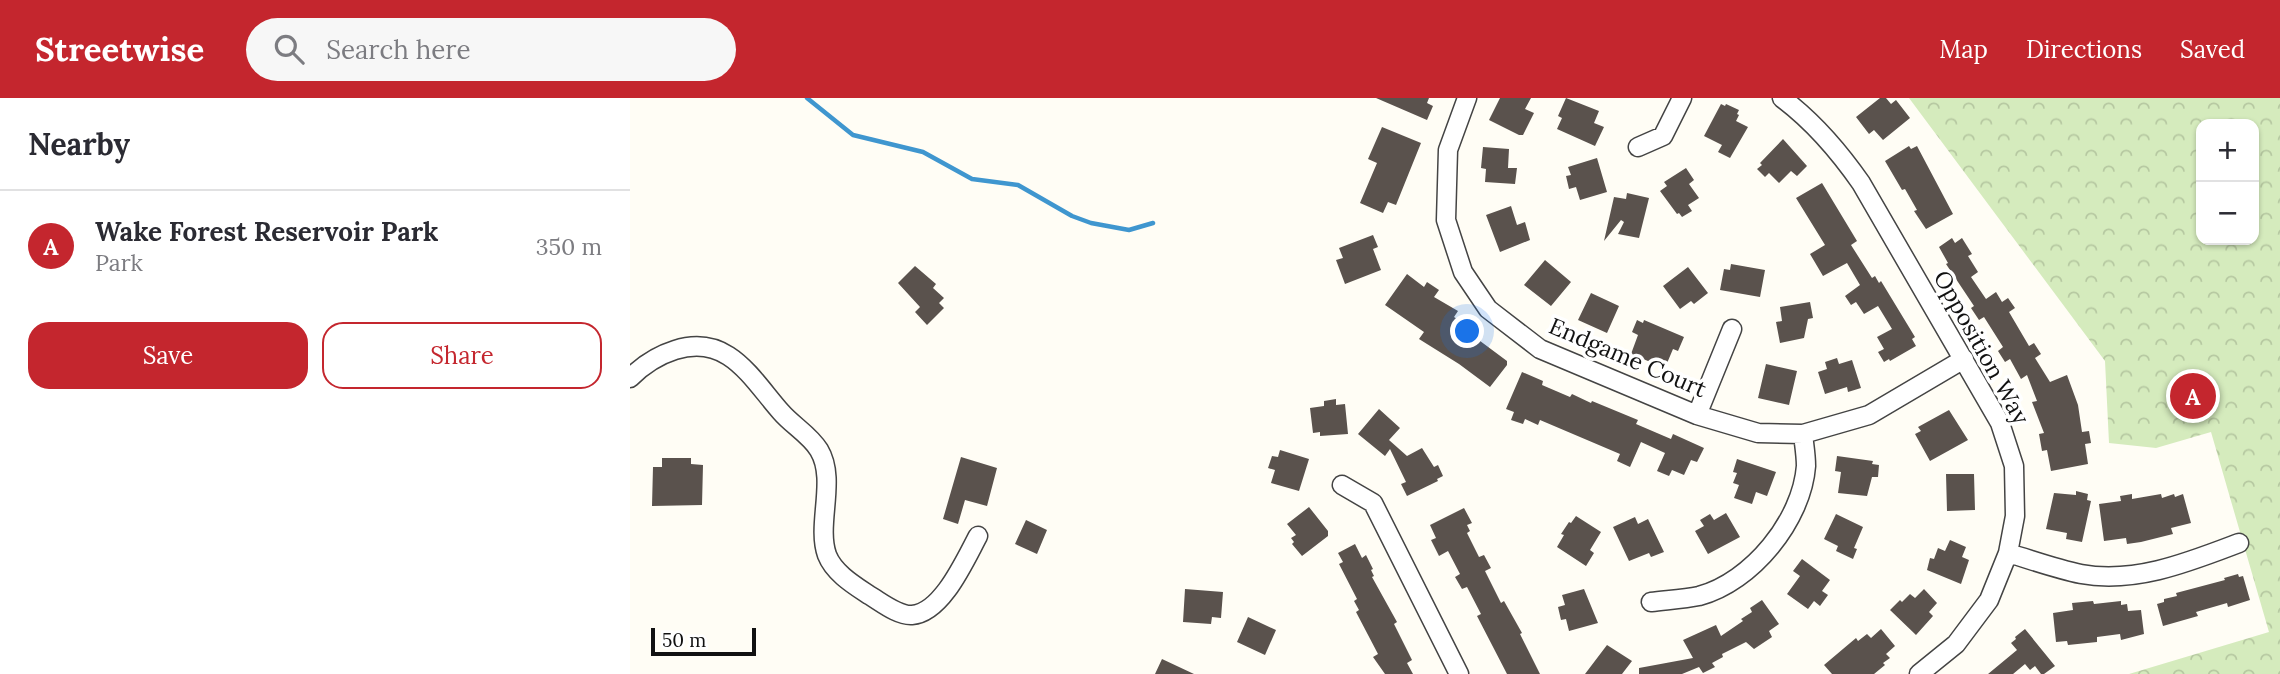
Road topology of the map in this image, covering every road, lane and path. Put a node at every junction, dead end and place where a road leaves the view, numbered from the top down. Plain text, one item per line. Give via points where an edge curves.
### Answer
1 (1467, 98) edge
2 (1682, 98) edge
3 (1782, 98) edge
4 (1638, 147) dead end
5 (1732, 329) dead end
6 (1964, 359) junction
7 (630, 378) edge
8 (1698, 415) junction
9 (1803, 434) junction
10 (1342, 485) dead end
11 (978, 536) dead end
12 (2239, 543) dead end
13 (2008, 553) junction
14 (1651, 602) dead end
15 (1460, 674) edge
16 (1919, 674) edge

1 - 8 street, Endgame Court via 1448,150 1446,220 1463,272 1488,309 1539,349
2 - 4 street via 1664,136
3 - 6 street, Opposition Way via 1834,145 1861,183
5 - 8 street
6 - 9 street, Endgame Court via 1869,415
6 - 13 street, Opposition Way via 2000,423 2014,466 2015,516
7 - 11 street via 667,353 688,346 708,346 731,357 819,450 827,492 823,538 828,557 847,580 889,608 910,616 926,611 951,586
8 - 9 street, Endgame Court via 1759,433
9 - 14 street via 1806,466 1798,497 1781,534 1763,555 1730,582 1700,596
10 - 15 street via 1373,503
12 - 13 street via 2173,567 2129,575 2083,574
13 - 16 street, Opposition Way via 1989,600 1956,643

